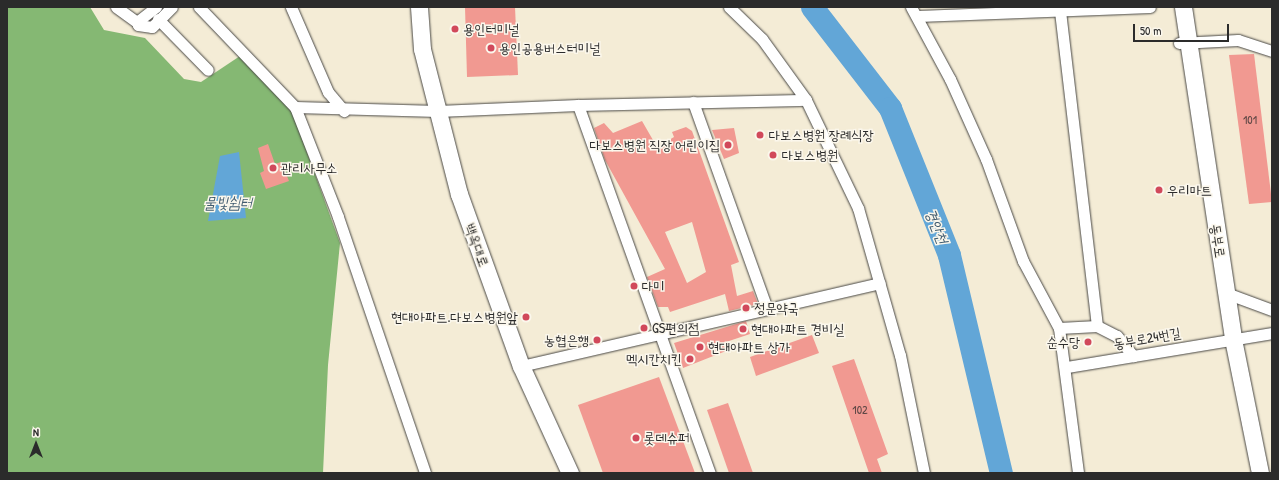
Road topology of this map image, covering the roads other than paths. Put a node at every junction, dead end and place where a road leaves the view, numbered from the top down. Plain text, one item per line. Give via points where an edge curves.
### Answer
1 (116, 7) edge
2 (156, 7) edge
3 (172, 7) edge
4 (199, 7) edge
5 (291, 7) edge
6 (419, 7) edge
7 (729, 7) edge
8 (1150, 7) edge
9 (1184, 7) edge
10 (915, 11) edge
11 (1060, 11) junction
12 (142, 15) edge
13 (158, 19) junction
14 (1184, 43) junction
15 (1272, 51) edge
16 (208, 70) dead end
17 (806, 100) junction
18 (694, 102) junction
19 (578, 105) junction
20 (295, 107) junction
21 (344, 111) junction
22 (438, 111) junction
23 (880, 283) junction
24 (1226, 293) junction
25 (767, 309) junction
26 (1272, 310) edge
27 (1097, 326) junction
28 (1059, 328) junction
29 (1272, 333) edge
30 (659, 334) junction
31 (1234, 339) junction
32 (1133, 356) junction
33 (521, 366) junction
34 (1067, 367) junction
35 (425, 473) edge
36 (570, 473) edge
37 (710, 473) edge
38 (924, 473) edge
39 (1078, 473) edge
40 (1260, 473) edge

1 - 12 street
2 - 12 street
3 - 13 street
4 - 20 street
5 - 21 street via 328,92
6 - 22 main road, 백옥대로 via 422,49
7 - 17 street via 762,39
8 - 11 street
9 - 14 main road, 동부로
10 - 11 street
10 - 28 street via 986,159 1023,261
11 - 27 street
12 - 13 street via 148,29
13 - 16 street
14 - 15 street via 1238,40
14 - 24 main road, 동부로
17 - 18 street
17 - 23 street via 858,208
18 - 19 street
18 - 25 street
19 - 22 street
19 - 30 street
20 - 21 street
20 - 35 street via 338,218
21 - 22 street
22 - 33 main road, 백옥대로 via 459,194
23 - 25 street
23 - 38 street via 900,355
24 - 26 street
24 - 31 main road, 동부로
25 - 30 street
27 - 28 street
27 - 32 street via 1117,336
28 - 34 street
29 - 31 street, 동부로24번길
30 - 33 street
30 - 37 street
31 - 32 street, 동부로24번길
31 - 40 main road, 동부로
32 - 34 street, 동부로24번길
33 - 36 main road, 백옥대로
34 - 39 street

